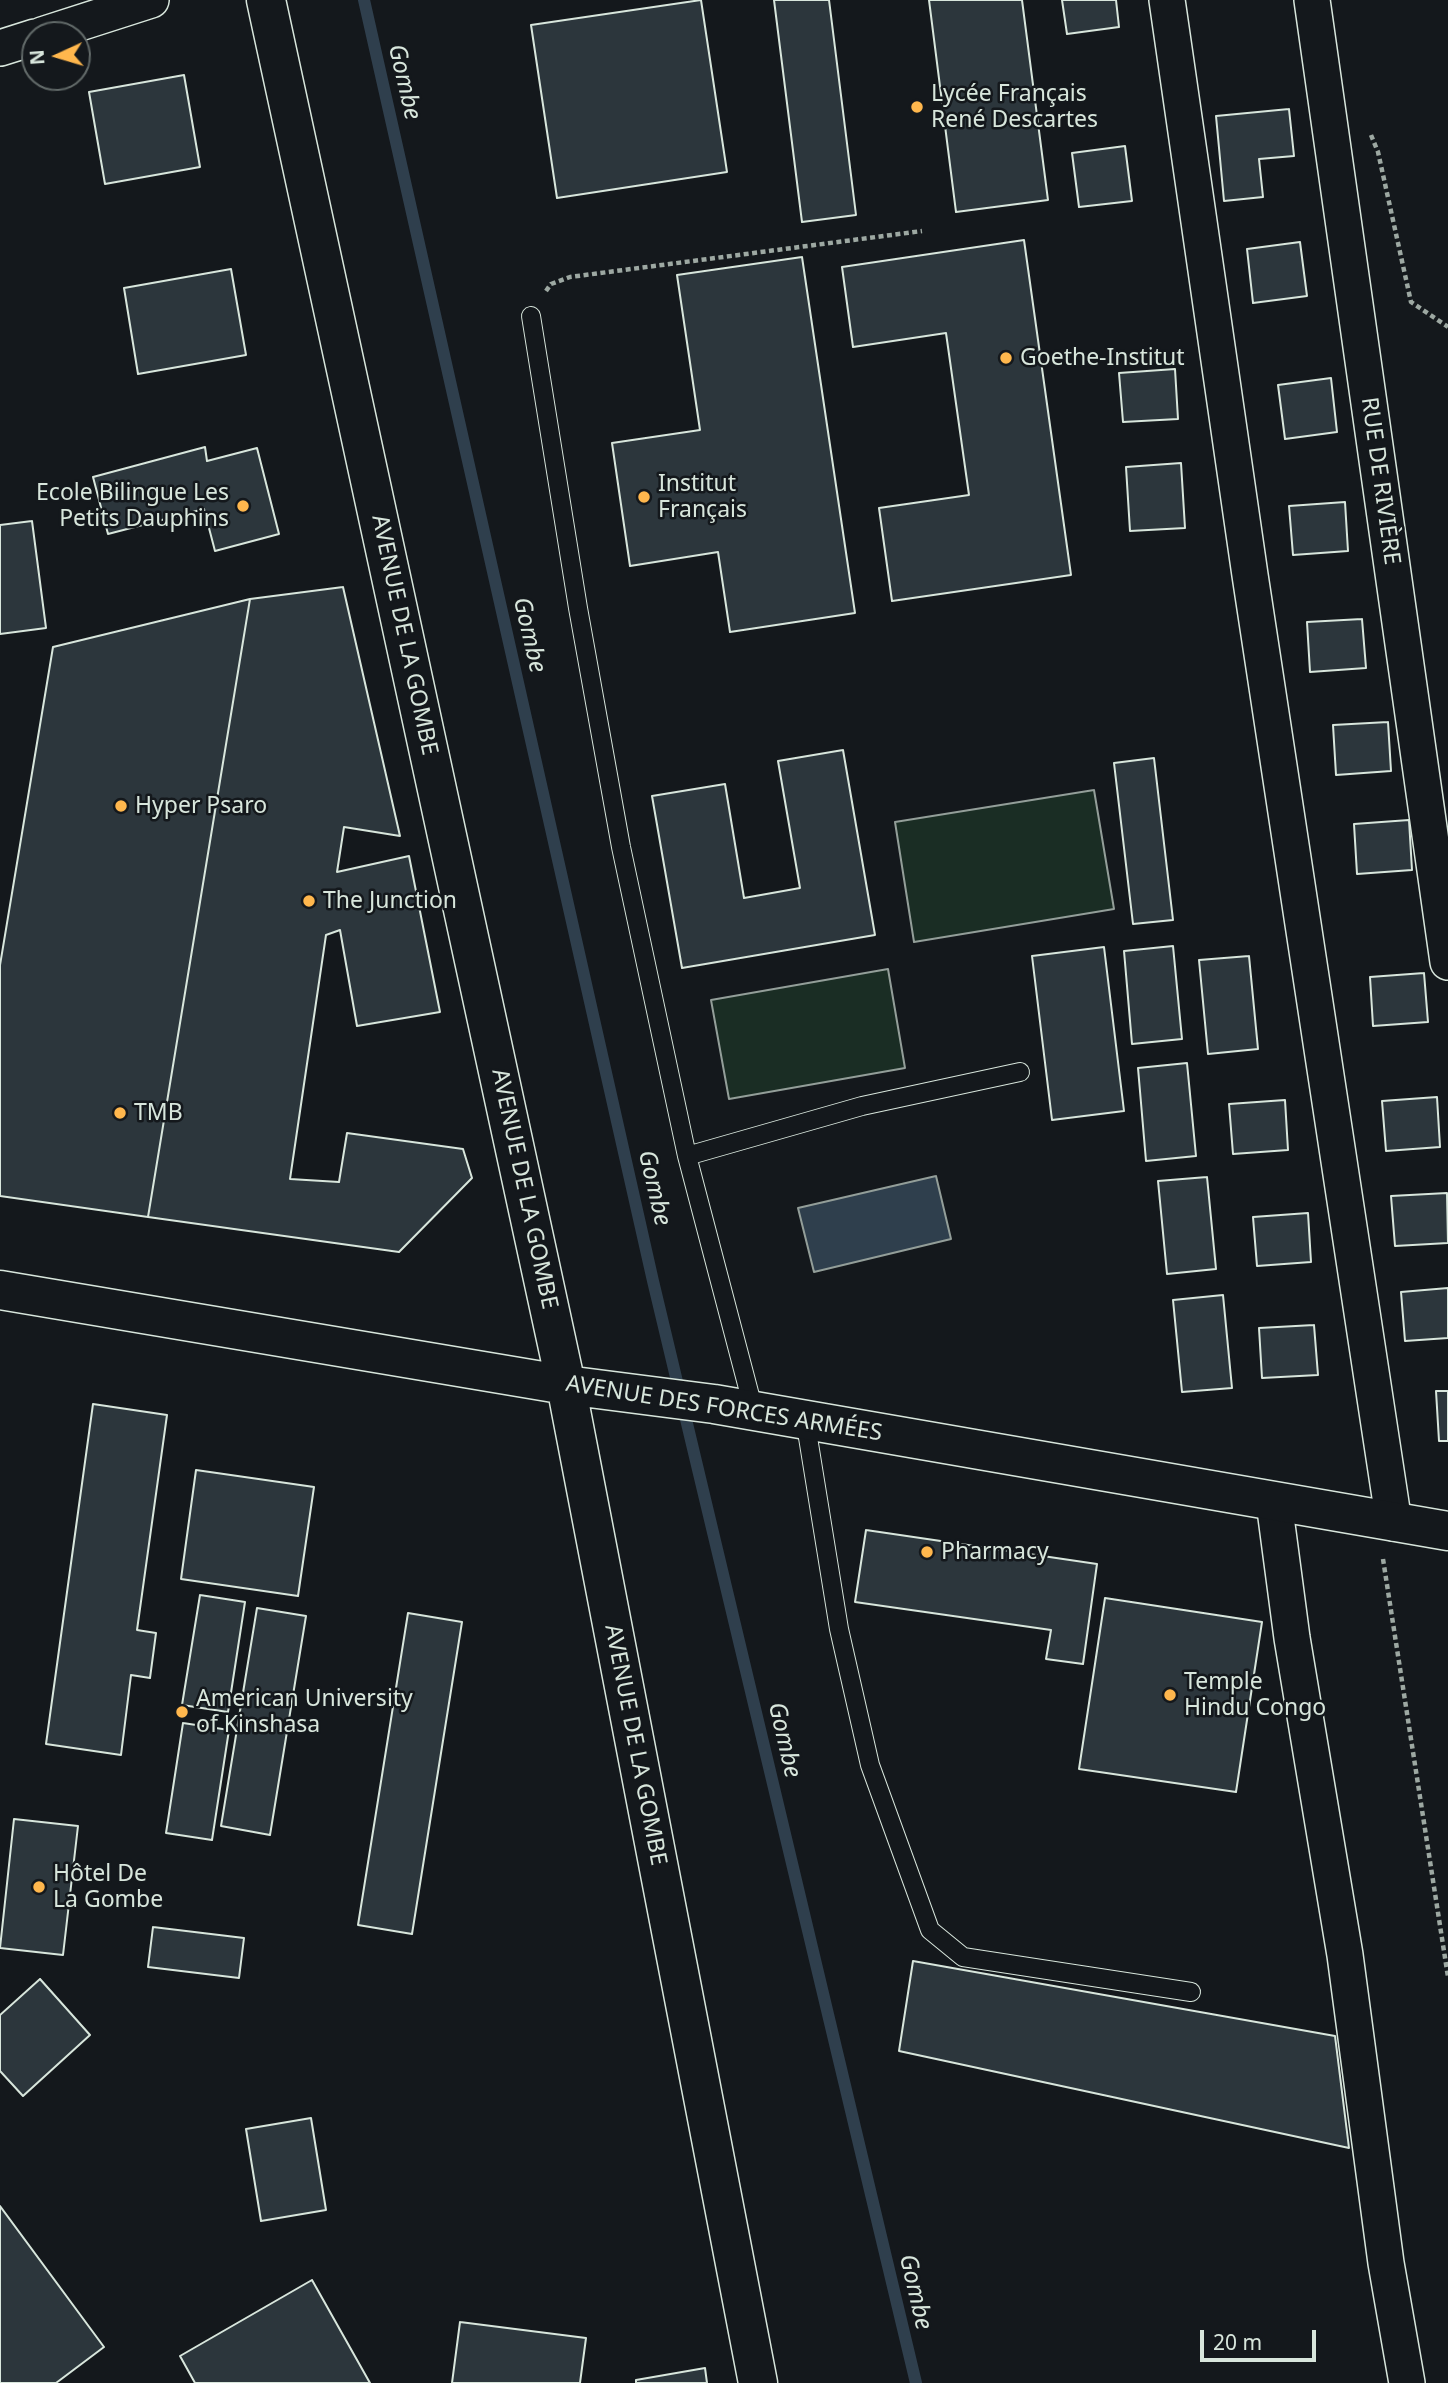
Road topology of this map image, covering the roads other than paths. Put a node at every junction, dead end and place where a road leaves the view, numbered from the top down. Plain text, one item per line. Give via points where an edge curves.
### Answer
1 (151, 0) edge
2 (266, 0) edge
3 (1167, 0) edge
4 (1312, 0) edge
5 (86, 21) edge
6 (21, 41) edge
7 (0, 48) edge
8 (531, 316) road end
9 (1448, 962) edge
10 (1020, 1072) dead end
11 (687, 1156) junction
12 (0, 1290) edge
13 (566, 1385) junction
14 (754, 1411) junction
15 (806, 1419) junction
16 (1274, 1502) junction
17 (1385, 1522) junction
18 (1448, 1531) edge
19 (1191, 1992) dead end
20 (758, 2383) edge
21 (1407, 2383) edge

1 - 5 street
2 - 13 street, AVENUE DE LA GOMBE
3 - 17 street
4 - 9 street, RUE DE RIVIÈRE
6 - 7 street
8 - 11 lane via 618,833
10 - 11 lane via 862,1106
11 - 14 lane
12 - 13 street, AVENUE DES FORCES ARMÉES
13 - 14 street, AVENUE DES FORCES ARMÉES
13 - 20 street, AVENUE DE LA GOMBE
14 - 15 street, AVENUE DES FORCES ARMÉES
15 - 16 street, AVENUE DES FORCES ARMÉES
15 - 19 lane via 839,1629 870,1765 930,1930 963,1957
16 - 17 street, AVENUE DES FORCES ARMÉES
16 - 21 street
17 - 18 street, AVENUE DES FORCES ARMÉES

